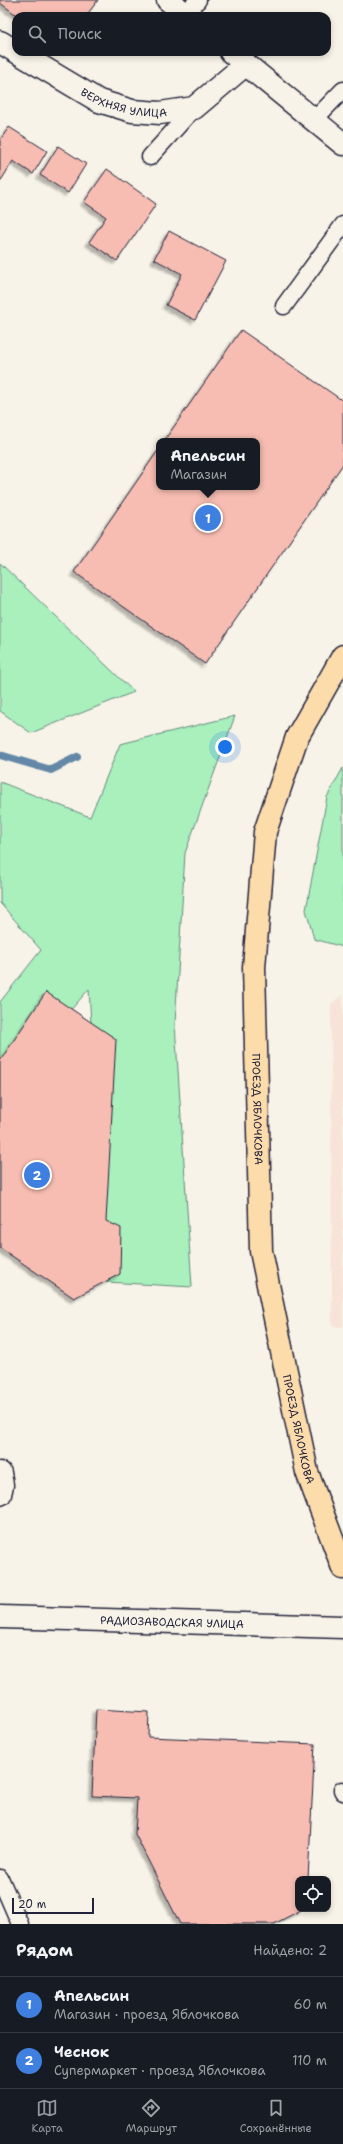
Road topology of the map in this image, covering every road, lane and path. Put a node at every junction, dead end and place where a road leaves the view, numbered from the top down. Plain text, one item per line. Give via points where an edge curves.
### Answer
1 (168, 0) edge
2 (190, 10) edge
3 (0, 42) edge
4 (12, 49) edge
5 (23, 56) edge
6 (239, 58) edge
7 (343, 90) edge
8 (194, 108) junction
9 (314, 120) junction
10 (343, 144) edge
11 (150, 157) dead end
12 (343, 225) edge
13 (284, 306) dead end
14 (343, 656) edge
15 (0, 1473) edge
16 (0, 1494) edge
17 (343, 1568) edge
18 (0, 1618) edge
19 (343, 1627) edge
20 (0, 1878) edge
21 (20, 1924) edge

1 - 2 street
3 - 4 street, ВЕРХНЯЯ УЛИЦА
5 - 8 street, ВЕРХНЯЯ УЛИЦА via 99,102 132,111 160,113
6 - 8 street
6 - 9 street
7 - 9 lane
8 - 11 lane
9 - 10 street
12 - 13 lane
14 - 17 main road, ПРОЕЗД ЯБЛОЧКОВА via 297,737 265,832 254,967 261,1251 307,1472
15 - 16 street
18 - 19 street, РАДИОЗАВОДСКАЯ УЛИЦА
20 - 21 lane

